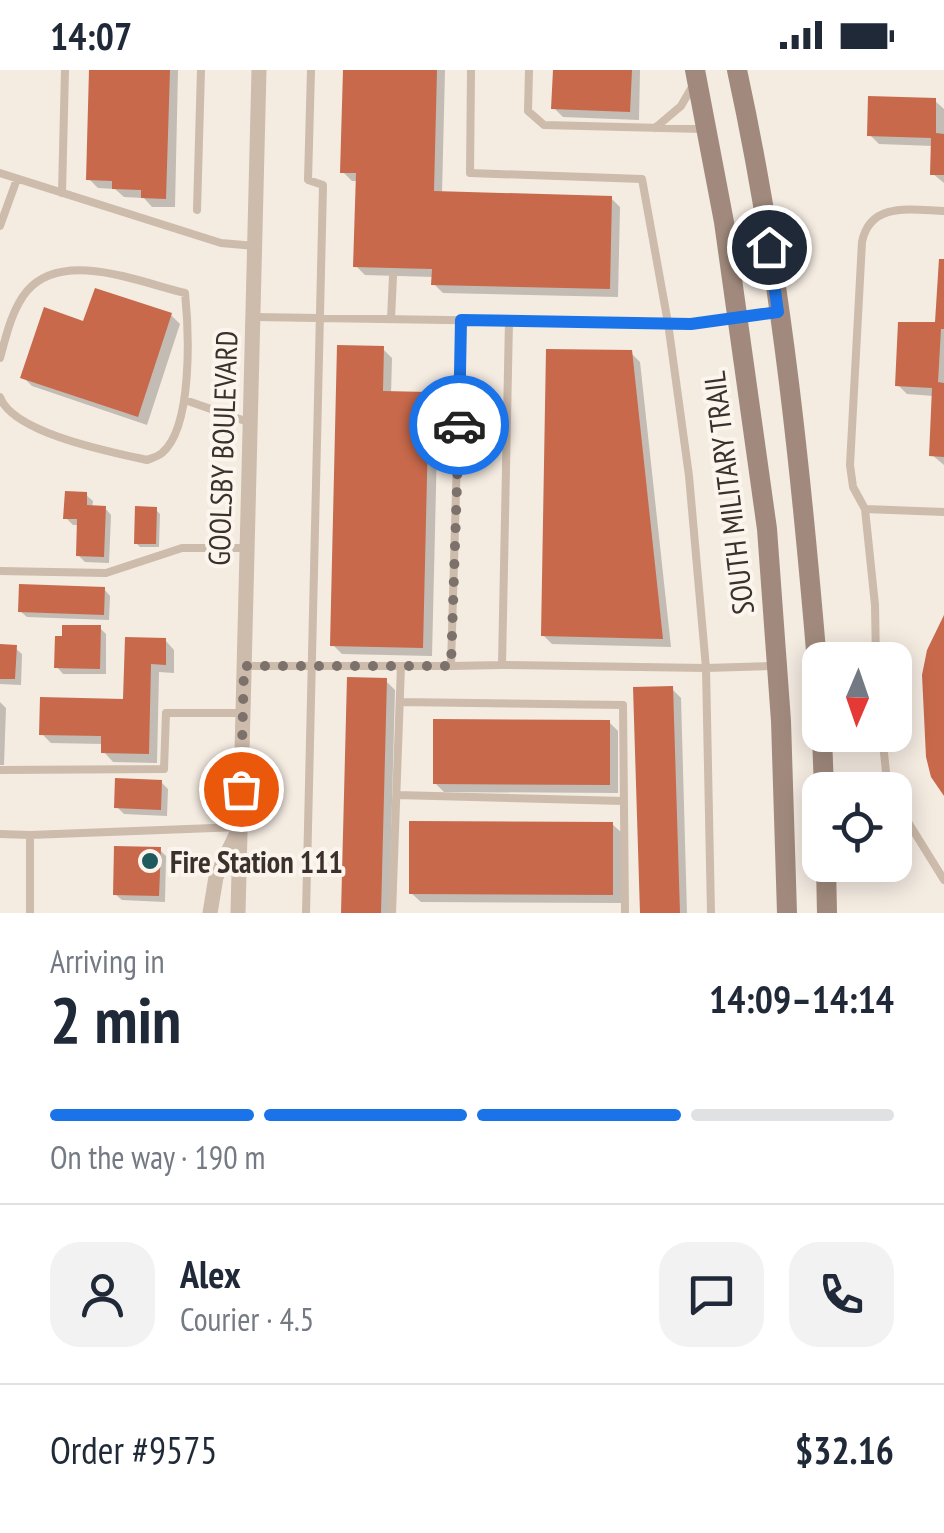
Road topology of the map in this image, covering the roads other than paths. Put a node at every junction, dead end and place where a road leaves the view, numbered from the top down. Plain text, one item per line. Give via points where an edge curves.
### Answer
1 (65, 70) edge
2 (201, 70) edge
3 (259, 70) edge
4 (312, 70) edge
5 (471, 70) edge
6 (530, 70) edge
7 (737, 70) edge
8 (696, 75) edge
9 (655, 128) junction
10 (707, 129) junction
11 (0, 174) edge
12 (16, 178) junction
13 (62, 193) junction
14 (197, 210) dead end
15 (944, 212) edge
16 (0, 226) edge
17 (255, 246) junction
18 (394, 276) dead end
19 (778, 312) junction
20 (253, 317) junction
21 (321, 318) junction
22 (738, 318) junction
23 (391, 320) junction
24 (461, 320) junction
25 (509, 321) junction
26 (668, 323) junction
27 (0, 358) edge
28 (0, 397) edge
29 (185, 400) junction
30 (251, 423) junction
31 (865, 509) junction
32 (944, 512) edge
33 (247, 548) junction
34 (0, 572) edge
35 (815, 642) edge
36 (875, 642) edge
37 (244, 666) junction
38 (313, 666) junction
39 (401, 666) junction
40 (451, 666) junction
41 (502, 666) junction
42 (777, 666) junction
43 (706, 668) junction
44 (400, 702) junction
45 (242, 713) junction
46 (0, 770) edge
47 (396, 795) junction
48 (624, 801) junction
49 (240, 827) junction
50 (912, 828) edge
51 (0, 834) edge
52 (30, 835) junction
53 (944, 880) edge
54 (827, 882) edge
55 (30, 913) edge
56 (210, 913) edge
57 (238, 913) edge
58 (306, 913) edge
59 (392, 913) edge
60 (625, 913) edge
61 (711, 913) edge
62 (787, 913) edge
63 (828, 913) edge

1 - 13 lane
2 - 14 lane
3 - 17 street, GOOLSBY BOULEVARD
4 - 21 lane via 308,180 324,185
5 - 26 lane via 470,173 642,179
6 - 9 lane via 528,111 544,125
7 - 19 street
8 - 9 lane via 681,106
8 - 10 street, SOUTH MILITARY TRAIL
9 - 10 lane
10 - 22 street, SOUTH MILITARY TRAIL
11 - 12 lane
12 - 13 lane
12 - 16 lane
13 - 17 lane via 221,243
15 - 31 lane via 888,211 865,228 850,466 852,488
17 - 20 street, GOOLSBY BOULEVARD
18 - 23 lane
19 - 22 lane
19 - 35 street
20 - 21 lane
20 - 30 street, GOOLSBY BOULEVARD
21 - 23 lane
21 - 38 lane
22 - 26 lane
22 - 42 street, SOUTH MILITARY TRAIL via 767,530
23 - 24 lane
24 - 25 lane
24 - 40 lane
25 - 26 lane
25 - 41 lane
26 - 43 lane via 690,476
27 - 29 lane via 27,292 50,273 73,268 185,293
28 - 29 lane via 4,409 30,427 148,460 164,452
29 - 30 lane
30 - 33 street, GOOLSBY BOULEVARD
31 - 32 lane
31 - 36 lane
33 - 34 lane via 182,548 106,573
33 - 37 street, GOOLSBY BOULEVARD
37 - 38 lane
37 - 45 street, GOOLSBY BOULEVARD
38 - 39 lane
38 - 58 lane
39 - 40 lane
39 - 44 lane
40 - 41 lane
41 - 43 lane
42 - 43 lane
42 - 62 street, SOUTH MILITARY TRAIL
43 - 61 lane
44 - 47 lane
44 - 48 lane via 623,705
45 - 46 lane via 166,714 164,768
45 - 49 street, GOOLSBY BOULEVARD
47 - 48 lane
47 - 59 lane
48 - 60 lane
49 - 52 lane
49 - 56 street, GOOLSBY BOULEVARD via 216,878
49 - 57 street, GOOLSBY BOULEVARD
50 - 53 lane
51 - 52 lane
52 - 55 lane
54 - 63 street

